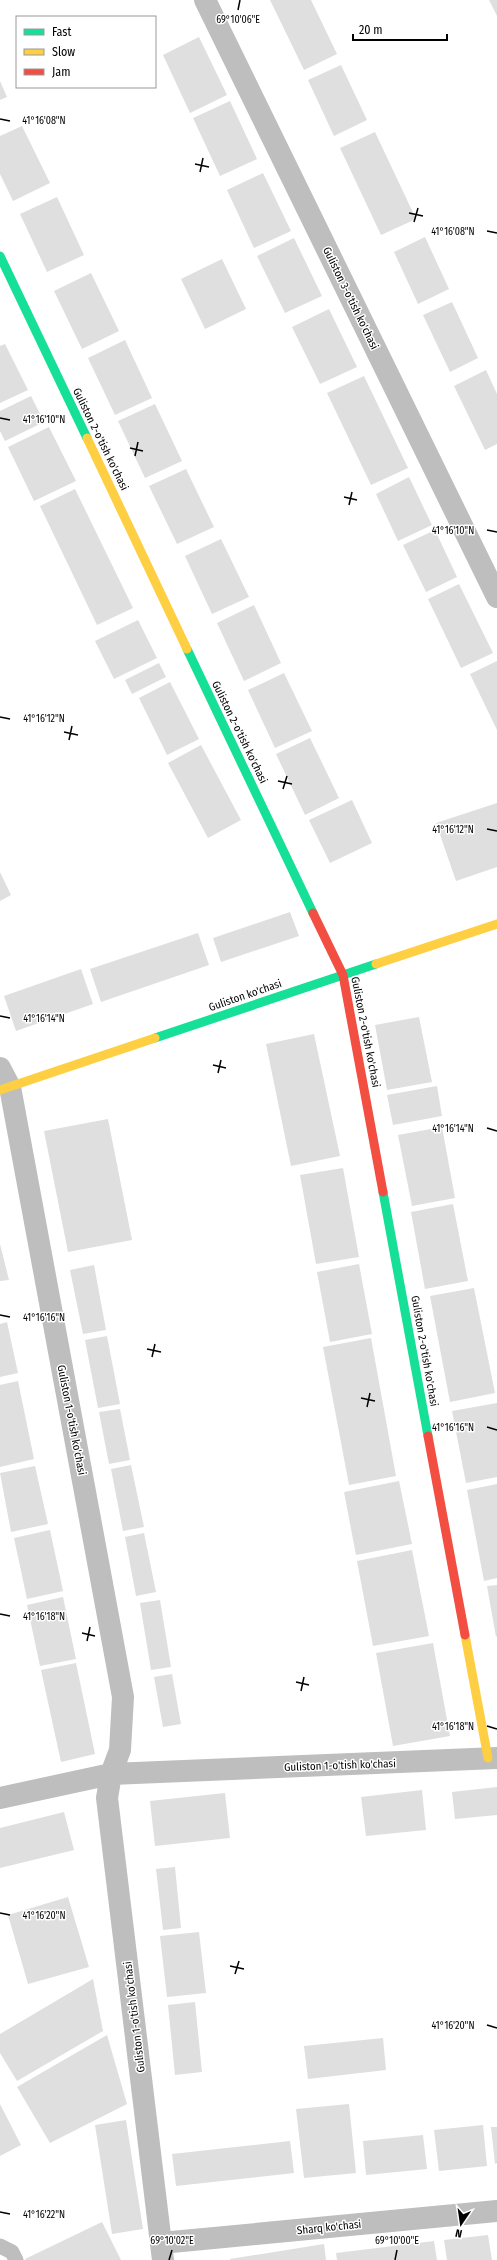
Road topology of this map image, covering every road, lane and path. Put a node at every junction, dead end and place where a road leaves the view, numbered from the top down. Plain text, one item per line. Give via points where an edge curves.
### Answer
1 (205, 0) edge
2 (0, 256) edge
3 (497, 597) edge
4 (497, 924) edge
5 (343, 975) junction
6 (0, 1068) edge
7 (5, 1088) edge
8 (492, 1758) edge
9 (111, 1774) junction
10 (0, 1798) edge
11 (497, 2211) edge
12 (0, 2246) edge
13 (162, 2252) edge
14 (16, 2260) edge

1 - 3 street, Guliston 3-o'tish ko'chasi
2 - 5 street, Guliston 2-o'tish ko'chasi
4 - 5 street, Guliston ko'chasi
5 - 7 street, Guliston ko'chasi
5 - 8 street, Guliston 2-o'tish ko'chasi
6 - 7 street, Guliston 1-o'tish ko'chasi
7 - 9 street, Guliston 1-o'tish ko'chasi via 123,1697 120,1750
8 - 9 street, Guliston 1-o'tish ko'chasi
9 - 10 street, Guliston 1-o'tish ko'chasi
9 - 13 street, Guliston 1-o'tish ko'chasi via 107,1798
11 - 13 street, Sharq ko'chasi
12 - 14 lane via 12,2252

